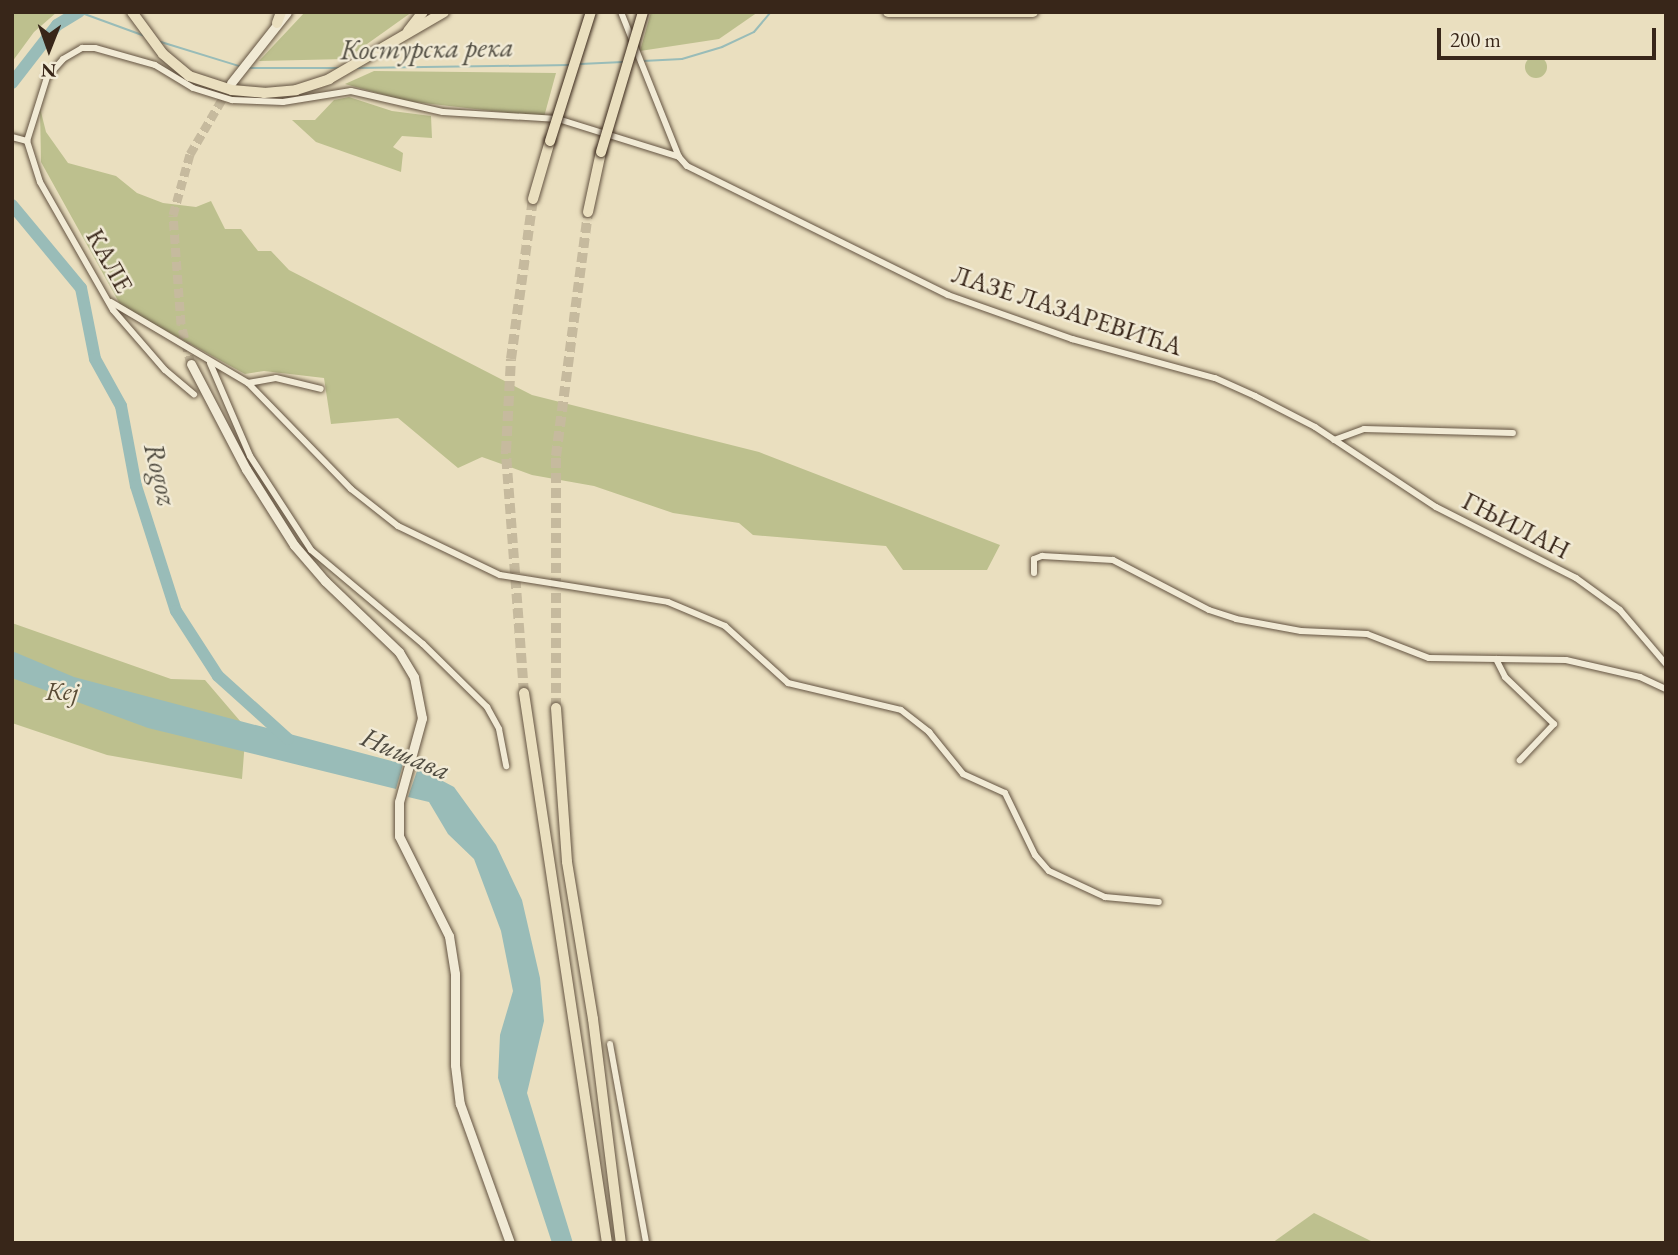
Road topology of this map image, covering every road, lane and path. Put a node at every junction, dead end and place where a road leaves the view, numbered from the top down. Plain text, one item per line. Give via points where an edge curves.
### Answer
1 (281, 12) edge
2 (287, 12) edge
3 (423, 12) edge
4 (444, 12) edge
5 (591, 12) edge
6 (621, 12) edge
7 (643, 12) edge
8 (888, 12) edge
9 (1033, 12) edge
10 (135, 16) edge
11 (277, 23) junction
12 (403, 37) junction
13 (233, 80) tunnel mouth
14 (12, 136) edge
15 (27, 141) junction
16 (679, 157) junction
17 (533, 199) tunnel mouth
18 (588, 212) tunnel mouth
19 (111, 302) junction
20 (210, 363) junction
21 (191, 364) tunnel mouth
22 (248, 383) junction
23 (321, 389) dead end
24 (194, 394) dead end
25 (1513, 433) dead end
26 (1334, 440) junction
27 (1034, 573) dead end
28 (1496, 659) junction
29 (1666, 664) edge
30 (1666, 689) edge
31 (524, 693) tunnel mouth
32 (556, 708) tunnel mouth
33 (1520, 760) dead end
34 (506, 766) dead end
35 (1159, 902) dead end
36 (610, 1044) dead end
37 (510, 1243) edge
38 (607, 1243) edge
39 (621, 1243) edge
40 (646, 1243) edge

1 - 11 main road
2 - 11 main road
3 - 12 main road
4 - 12 main road
5 - 17 highway, bridge
6 - 16 street
7 - 18 highway, bridge
8 - 9 main road
10 - 12 main road via 163,54 196,79 249,93 296,90 343,72
11 - 13 main road
14 - 15 street
15 - 16 street, ЛАЗЕ ЛАЗАРЕВИЋА via 47,77 63,59 94,48 155,65 194,88 232,100 284,102 351,91 443,112 558,119
15 - 19 street, КАЛЕ via 40,182
16 - 26 street, ЛАЗЕ ЛАЗАРЕВИЋА via 744,196 938,291 1072,339 1215,378
19 - 20 street
19 - 24 street, КАЛЕ via 118,317 165,370
20 - 22 street
20 - 34 street via 250,456 305,542 324,564 423,644 487,708 499,729
21 - 37 main road via 218,420 289,538 325,581 383,634 408,666 421,698 419,738 397,815 402,847 449,936 455,974 454,1065 460,1104
22 - 23 street via 276,378
22 - 35 street via 351,489 398,526 500,575 668,602 725,626 788,684 901,710 929,732 963,774 1005,793 1035,855 1049,871 1105,897
25 - 26 street via 1364,429
26 - 29 street, ГЊИЛАН via 1436,507 1576,578 1620,610
27 - 28 street via 1034,559 1042,556 1113,560 1209,610 1236,619 1301,631 1367,634 1429,658
28 - 30 street via 1566,660 1640,677
28 - 33 street via 1504,677 1555,724
31 - 38 highway
32 - 39 highway via 567,862
36 - 40 street

